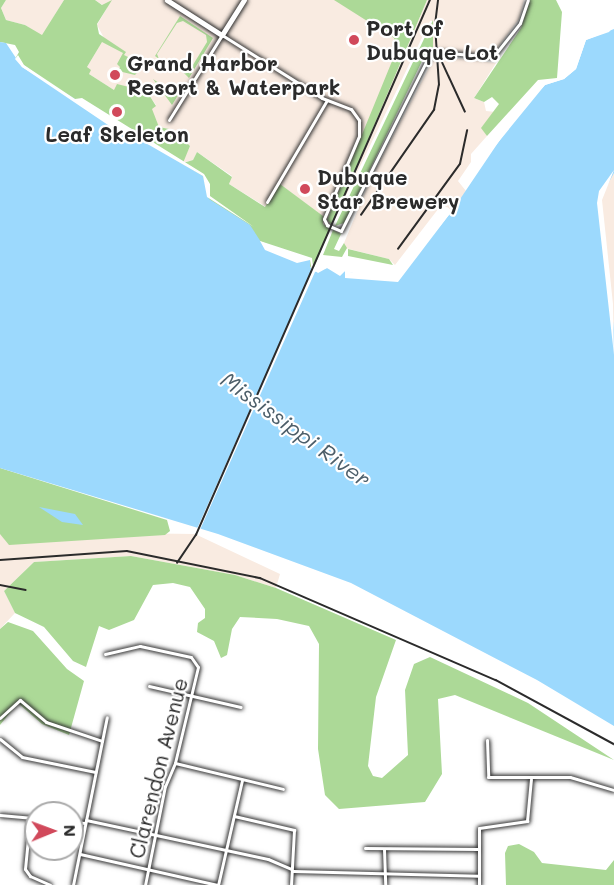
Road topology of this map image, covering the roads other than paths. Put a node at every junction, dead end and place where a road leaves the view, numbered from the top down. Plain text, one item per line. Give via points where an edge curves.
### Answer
1 (167, 0) edge
2 (244, 0) edge
3 (528, 0) edge
4 (222, 35) junction
5 (327, 100) junction
6 (170, 120) dead end
7 (267, 202) dead end
8 (105, 654) dead end
9 (149, 686) dead end
10 (190, 696) junction
11 (242, 707) dead end
12 (107, 717) dead end
13 (0, 718) edge
14 (0, 739) edge
15 (487, 740) dead end
16 (102, 741) junction
17 (175, 764) junction
18 (95, 772) junction
19 (531, 779) junction
20 (242, 780) junction
21 (283, 789) dead end
22 (614, 790) edge
23 (0, 815) edge
24 (234, 816) junction
25 (24, 817) edge
26 (86, 822) junction
27 (84, 833) edge
28 (156, 834) junction
29 (365, 848) dead end
30 (384, 849) junction
31 (478, 849) junction
32 (226, 850) junction
33 (84, 855) edge
34 (28, 861) edge
35 (78, 861) edge
36 (148, 870) junction
37 (292, 870) junction
38 (384, 874) junction
39 (479, 876) junction
40 (50, 885) edge
41 (73, 885) edge
42 (145, 885) edge
43 (218, 885) edge
44 (291, 885) edge
45 (385, 885) edge
46 (479, 885) edge

1 - 4 street
2 - 4 street
3 - 5 street via 520,23 493,57 438,52 428,58 355,200 345,228 340,231 325,222 359,136 358,120 344,105
4 - 5 street
4 - 6 street
5 - 7 street
8 - 10 street, Clarendon Avenue via 140,646 193,658 198,667
9 - 10 street
10 - 11 street
10 - 17 street, Clarendon Avenue
12 - 16 street
13 - 16 street via 16,700 46,722
14 - 18 street via 22,757
15 - 19 street via 488,777
16 - 18 street
17 - 20 street
17 - 28 street, Clarendon Avenue via 165,786
18 - 26 street
19 - 22 street via 579,778
19 - 31 street via 527,821 479,828
20 - 21 street
20 - 24 street
23 - 25 street
24 - 32 street
24 - 37 street via 288,828 297,834
26 - 27 street
26 - 28 street
28 - 32 street
28 - 36 street, Clarendon Avenue
29 - 30 street
30 - 31 street
30 - 38 street
31 - 39 street
32 - 37 street via 282,863
32 - 43 street
33 - 36 street
34 - 40 street via 27,874
35 - 41 street
36 - 42 street, Clarendon Avenue
36 - 43 street
37 - 38 street
37 - 44 street
38 - 39 street
38 - 45 street
39 - 46 street

